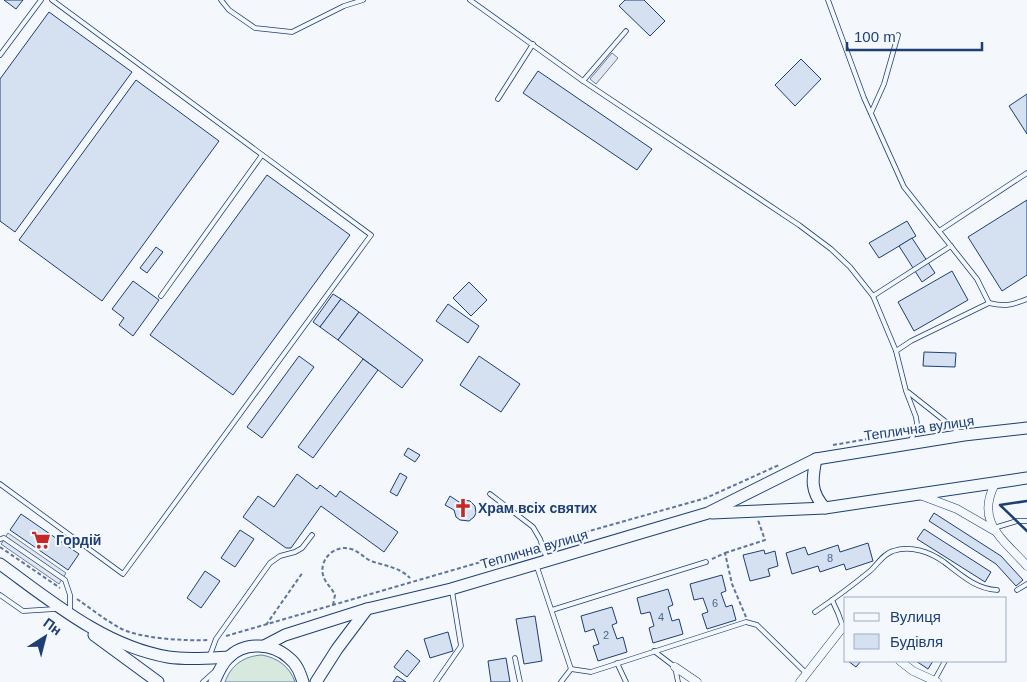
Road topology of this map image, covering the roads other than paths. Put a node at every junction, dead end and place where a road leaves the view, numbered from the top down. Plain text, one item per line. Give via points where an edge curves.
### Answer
1 (41, 0) edge
2 (52, 0) edge
3 (221, 0) edge
4 (363, 0) edge
5 (470, 0) edge
6 (828, 0) edge
7 (626, 31) dead end
8 (898, 35) dead end
9 (533, 44) junction
10 (0, 55) edge
11 (583, 81) junction
12 (498, 99) dead end
13 (871, 113) junction
14 (262, 155) junction
15 (1027, 173) edge
16 (939, 230) junction
17 (951, 246) junction
18 (161, 296) dead end
19 (874, 296) junction
20 (1027, 299) edge
21 (989, 303) junction
22 (896, 351) junction
23 (906, 391) junction
24 (1027, 428) edge
25 (964, 435) junction
26 (911, 443) junction
27 (816, 459) junction
28 (1027, 478) edge
29 (0, 484) edge
30 (995, 484) junction
31 (490, 494) dead end
32 (918, 494) junction
33 (825, 508) junction
34 (708, 514) junction
35 (1027, 521) edge
36 (996, 530) junction
37 (312, 536) dead end
38 (0, 539) edge
39 (548, 561) junction
40 (706, 562) road end
41 (0, 564) edge
42 (536, 564) junction
43 (1027, 566) edge
44 (1027, 584) edge
45 (451, 589) junction
46 (997, 590) dead end
47 (1017, 590) dead end
48 (0, 595) edge
49 (832, 600) junction
50 (367, 610) junction
51 (552, 610) junction
52 (67, 611) junction
53 (815, 612) dead end
54 (844, 624) edge
55 (844, 627) edge
56 (264, 646) junction
57 (654, 651) junction
58 (229, 657) junction
59 (209, 658) junction
60 (515, 658) dead end
61 (901, 662) edge
62 (945, 662) edge
63 (617, 663) junction
64 (675, 667) junction
65 (220, 668) junction
66 (570, 669) junction
67 (806, 673) junction
68 (936, 681) edge
69 (158, 682) edge
70 (203, 682) edge
71 (214, 682) edge
72 (303, 682) edge
73 (316, 682) edge
74 (436, 682) edge
75 (520, 682) edge
76 (561, 682) edge
77 (626, 682) edge
78 (678, 682) edge
79 (697, 682) edge
80 (800, 682) edge

1 - 10 lane
2 - 14 lane
3 - 4 lane via 229,10 255,28 292,32
5 - 9 lane
6 - 13 lane
7 - 11 lane
8 - 13 lane via 884,84
9 - 11 lane
9 - 12 lane
11 - 19 lane via 831,249
13 - 16 lane via 904,187
14 - 18 lane
14 - 29 lane via 371,236 123,574
15 - 16 lane
16 - 17 lane
17 - 19 lane
17 - 21 lane via 977,279
19 - 22 lane
20 - 21 lane via 1001,306
21 - 22 lane
22 - 23 lane
23 - 25 lane
23 - 26 lane via 917,424
24 - 25 main road, Теплична вулиця
25 - 26 main road, Теплична вулиця
26 - 27 main road, Теплична вулиця
27 - 33 main road via 813,487
27 - 34 main road, Теплична вулиця
28 - 30 main road, Теплична вулиця
30 - 32 main road, Теплична вулиця
30 - 36 street via 987,504 988,516
31 - 39 lane via 533,527
32 - 33 main road, Теплична вулиця
32 - 36 street via 958,508
33 - 34 main road, Теплична вулиця
34 - 39 main road, Теплична вулиця
35 - 36 lane via 1017,521
36 - 43 street
37 - 59 lane via 302,548 270,563 216,639
38 - 52 lane via 4,538 65,580 70,595
39 - 42 main road, Теплична вулиця
40 - 51 lane
41 - 52 main road
42 - 45 main road, Теплична вулиця
42 - 51 lane
44 - 47 lane
45 - 50 main road, Теплична вулиця
45 - 74 lane via 461,646
46 - 49 lane via 972,583 933,555 894,550
48 - 52 lane via 23,611 46,608
49 - 53 lane
49 - 54 lane
50 - 56 main road, Теплична вулиця via 286,634
50 - 73 main road
51 - 66 lane
52 - 59 main road via 131,647 169,657
52 - 69 main road via 100,640
55 - 67 street
56 - 58 main road, Теплична вулиця via 240,650
56 - 72 main road via 278,650 290,659
57 - 63 lane
57 - 64 lane
57 - 67 lane via 746,622 757,625
58 - 59 main road
58 - 65 main road
60 - 75 lane
61 - 68 street
62 - 68 lane
63 - 66 lane via 591,672
63 - 77 lane
64 - 78 lane
64 - 79 street
65 - 70 lane
65 - 71 main road
66 - 76 lane
67 - 80 street

